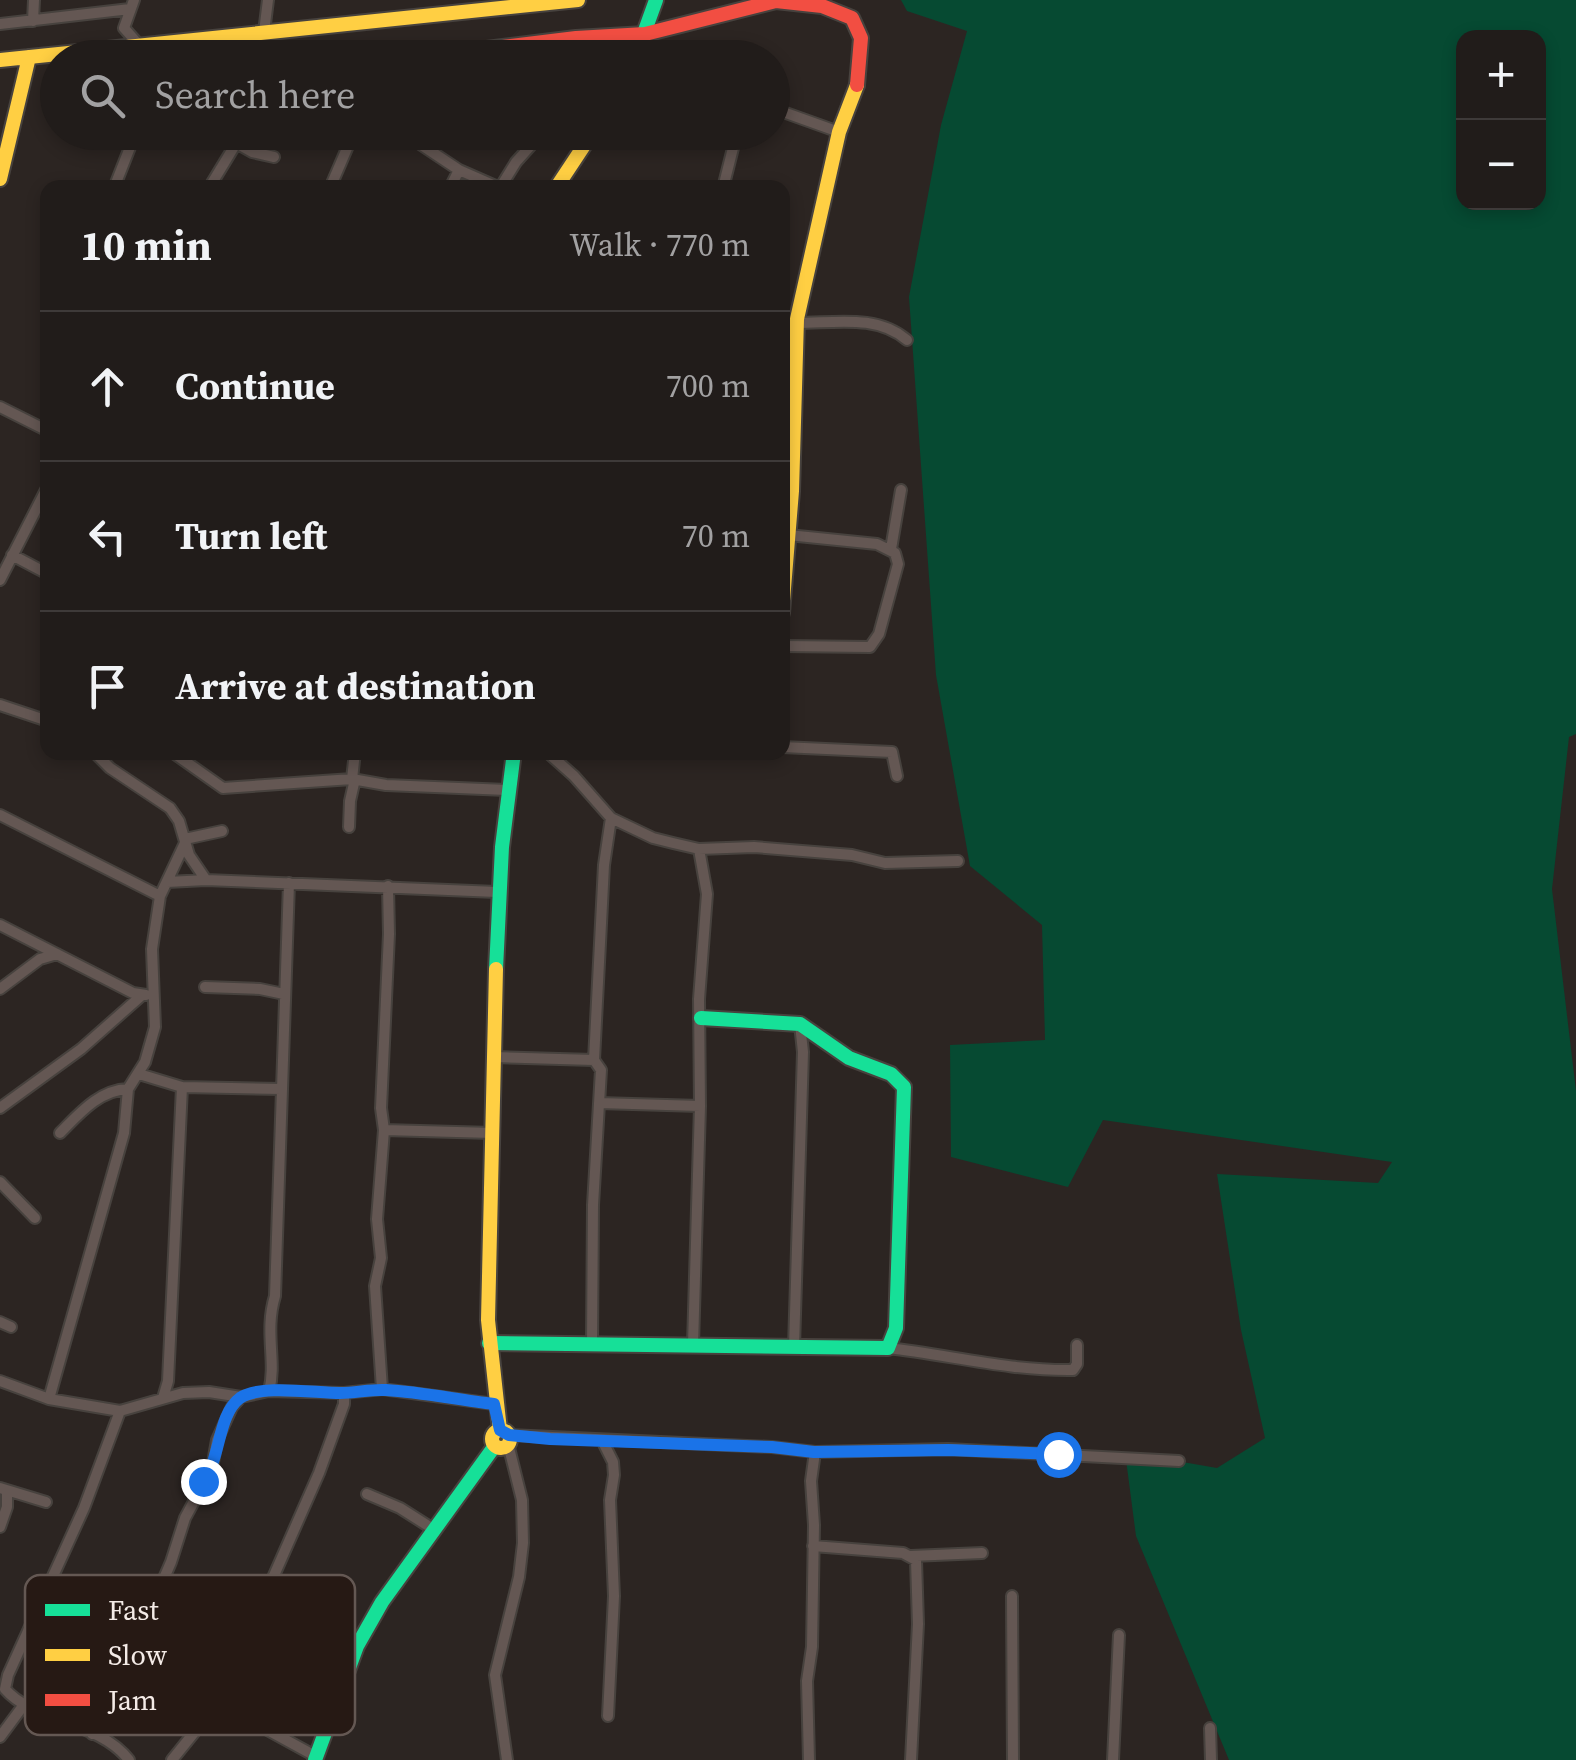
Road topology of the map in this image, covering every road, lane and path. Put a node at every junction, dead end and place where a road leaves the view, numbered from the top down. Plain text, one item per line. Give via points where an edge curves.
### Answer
1 (34, 0) edge
2 (268, 0) edge
3 (578, 0) edge
4 (656, 0) edge
5 (132, 4) edge
6 (32, 21) junction
7 (0, 24) edge
8 (264, 32) junction
9 (645, 34) junction
10 (135, 40) edge
11 (193, 40) edge
12 (560, 40) edge
13 (642, 40) edge
14 (40, 56) edge
15 (29, 57) junction
16 (0, 60) edge
17 (790, 114) edge
18 (839, 132) junction
19 (129, 150) edge
20 (233, 150) edge
21 (250, 150) edge
22 (346, 150) edge
23 (429, 150) edge
24 (527, 150) edge
25 (581, 150) edge
26 (732, 150) edge
27 (274, 157) dead end
28 (459, 170) junction
29 (0, 179) edge
30 (117, 180) edge
31 (214, 180) edge
32 (333, 180) edge
33 (454, 180) edge
34 (482, 180) edge
35 (505, 180) edge
36 (561, 180) edge
37 (724, 180) edge
38 (792, 320) edge
39 (908, 340) dead end
40 (790, 372) edge
41 (0, 406) edge
42 (40, 427) edge
43 (901, 490) dead end
44 (40, 501) edge
45 (790, 535) edge
46 (890, 549) junction
47 (12, 554) junction
48 (40, 570) edge
49 (0, 580) edge
50 (790, 646) edge
51 (0, 705) edge
52 (40, 718) edge
53 (790, 748) edge
54 (102, 760) edge
55 (183, 760) edge
56 (354, 760) edge
57 (513, 760) edge
58 (556, 760) edge
59 (897, 776) dead end
60 (354, 779) junction
61 (508, 790) junction
62 (0, 815) edge
63 (610, 818) junction
64 (349, 827) dead end
65 (222, 831) dead end
66 (185, 841) junction
67 (699, 849) junction
68 (958, 861) dead end
69 (206, 880) junction
70 (167, 882) junction
71 (289, 882) junction
72 (388, 886) junction
73 (496, 892) junction
74 (160, 896) junction
75 (0, 925) edge
76 (58, 954) junction
77 (206, 987) dead end
78 (0, 989) edge
79 (284, 994) junction
80 (146, 995) junction
81 (701, 1018) junction
82 (800, 1024) junction
83 (492, 1057) junction
84 (594, 1060) junction
85 (139, 1074) junction
86 (182, 1086) junction
87 (128, 1089) junction
88 (281, 1089) junction
89 (599, 1103) junction
90 (700, 1106) junction
91 (0, 1108) edge
92 (384, 1130) junction
93 (60, 1133) dead end
94 (493, 1134) junction
95 (0, 1182) edge
96 (35, 1218) dead end
97 (489, 1343) junction
98 (592, 1344) junction
99 (693, 1345) junction
100 (1077, 1345) dead end
101 (794, 1347) junction
102 (888, 1348) junction
103 (0, 1381) edge
104 (382, 1390) junction
105 (269, 1391) junction
106 (344, 1393) junction
107 (241, 1397) junction
108 (163, 1398) junction
109 (49, 1399) junction
110 (494, 1404) junction
111 (120, 1411) junction
112 (503, 1439) junction
113 (602, 1442) junction
114 (814, 1452) junction
115 (1179, 1462) dead end
116 (4, 1490) edge
117 (366, 1494) dead end
118 (46, 1502) dead end
119 (0, 1527) edge
120 (434, 1529) junction
121 (813, 1546) junction
122 (982, 1554) dead end
123 (910, 1556) junction
124 (54, 1575) edge
125 (166, 1575) edge
126 (274, 1575) edge
127 (1012, 1596) dead end
128 (1119, 1635) dead end
129 (25, 1638) edge
130 (355, 1652) edge
131 (22, 1706) junction
132 (25, 1707) edge
133 (608, 1716) dead end
134 (1210, 1728) dead end
135 (93, 1735) edge
136 (192, 1735) edge
137 (274, 1735) edge
138 (325, 1735) edge
139 (0, 1738) edge
140 (116, 1754) edge
141 (316, 1759) edge
142 (129, 1760) edge
143 (172, 1760) edge
144 (507, 1760) edge
145 (809, 1760) edge
146 (910, 1760) edge
147 (1013, 1760) edge
148 (1113, 1760) edge
149 (1211, 1760) edge

1 - 6 street
2 - 8 street
3 - 8 street
4 - 9 street
5 - 6 street
5 - 10 street via 124,28
6 - 7 street
8 - 11 street
9 - 12 street
9 - 13 street
9 - 18 street via 776,1 838,10 852,18 861,38 858,82
14 - 15 street
15 - 16 street
15 - 29 street
17 - 18 street
18 - 38 street
19 - 30 street
20 - 31 street
21 - 27 street
22 - 32 street
23 - 28 street
24 - 35 street
25 - 36 street
26 - 37 street
28 - 33 street
28 - 34 street
38 - 39 street via 880,324
38 - 40 street
41 - 42 street
43 - 46 street
44 - 47 street
45 - 46 street
46 - 50 street via 898,564 876,642 864,649
47 - 48 street
47 - 49 street
51 - 52 street
53 - 59 street via 892,752
54 - 66 street via 170,808
55 - 60 street via 223,788
56 - 60 street
57 - 61 street
58 - 63 street
60 - 61 street
60 - 64 street
61 - 73 street
62 - 74 street
63 - 67 street
63 - 84 street
65 - 66 street
66 - 69 street
66 - 70 street
67 - 68 street
67 - 81 street via 707,894
69 - 70 street
69 - 71 street
70 - 74 street
71 - 72 street
71 - 79 street
72 - 73 street
72 - 92 street
73 - 83 street
74 - 80 street
75 - 76 street
76 - 78 street via 40,959
76 - 80 street
77 - 79 street
79 - 88 street
80 - 85 street via 154,1027
80 - 91 street
81 - 82 street
81 - 90 street
82 - 101 street
82 - 102 street via 904,1087 896,1328
83 - 84 street
83 - 94 street
84 - 89 street via 601,1070
85 - 86 street
85 - 87 street
86 - 88 street
86 - 108 street
87 - 93 street via 86,1106
87 - 109 street via 124,1133
88 - 105 street
89 - 90 street
89 - 98 street
90 - 99 street
92 - 94 street
92 - 104 street via 375,1286
94 - 97 street
95 - 96 street
97 - 98 street
97 - 110 street
98 - 99 street
99 - 101 street
100 - 102 street via 1072,1370 986,1366
101 - 102 street
103 - 109 street
104 - 106 street
104 - 110 street
105 - 106 street
105 - 107 street
106 - 126 street via 319,1473
107 - 108 street via 197,1392
107 - 125 street via 217,1440 212,1468
108 - 111 street
109 - 111 street
110 - 112 street
111 - 124 street
112 - 113 street
112 - 120 street
112 - 144 street via 522,1500 518,1578 495,1675
113 - 114 street
113 - 133 street via 614,1476
114 - 115 street via 948,1450
114 - 121 street
116 - 118 street
116 - 119 street
117 - 120 street
120 - 130 street
121 - 123 street
121 - 145 street
122 - 123 street
123 - 146 street via 916,1560 918,1624
127 - 147 street
128 - 148 street
129 - 131 street via 4,1689
131 - 132 street
131 - 139 street
134 - 149 street
135 - 140 street
136 - 143 street
137 - 141 street
138 - 141 street
140 - 142 street

